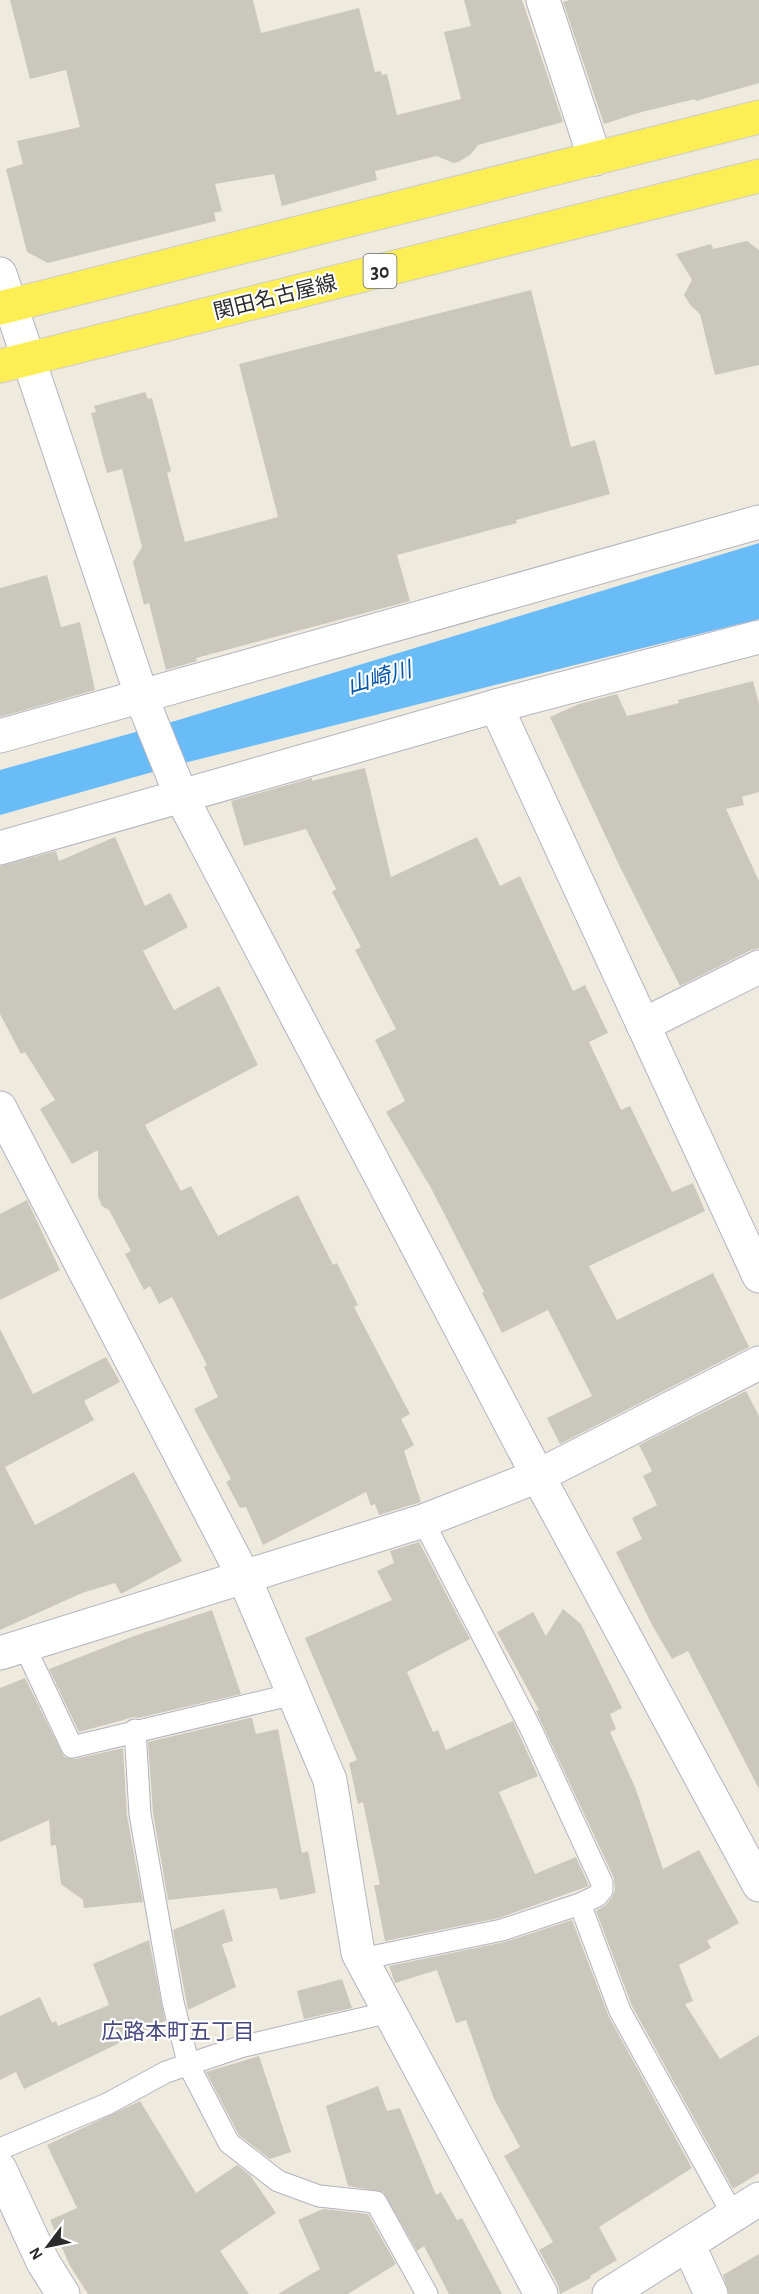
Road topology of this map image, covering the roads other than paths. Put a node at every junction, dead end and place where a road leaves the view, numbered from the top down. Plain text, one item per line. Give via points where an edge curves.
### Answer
1 (543, 0) edge
2 (759, 117) edge
3 (595, 159) junction
4 (759, 176) edge
5 (0, 274) edge
6 (5, 306) edge
7 (14, 363) edge
8 (759, 522) edge
9 (759, 637) edge
10 (144, 703) junction
11 (496, 706) junction
12 (0, 736) edge
13 (182, 798) junction
14 (0, 848) edge
15 (759, 967) edge
16 (643, 1025) junction
17 (0, 1108) edge
18 (759, 1276) edge
19 (759, 1363) edge
20 (538, 1476) junction
21 (423, 1521) junction
22 (244, 1577) junction
23 (12, 1649) edge
24 (294, 1695) junction
25 (135, 1730) junction
26 (759, 1885) edge
27 (580, 1904) junction
28 (361, 1959) junction
29 (390, 2012) junction
30 (189, 2066) junction
31 (0, 2149) edge
32 (0, 2169) edge
33 (8, 2206) edge
34 (746, 2207) edge
35 (688, 2244) junction
36 (63, 2294) edge
37 (428, 2294) edge
38 (541, 2294) edge
39 (609, 2294) edge
40 (711, 2294) edge

1 - 3 street
2 - 3 main road
3 - 6 main road
4 - 7 main road, 関田名古屋線 / 30
5 - 6 street
6 - 7 street
7 - 10 street
8 - 10 street
9 - 11 street
10 - 12 street
10 - 13 street
11 - 13 street
11 - 16 street
13 - 14 street
13 - 20 street
15 - 16 street
16 - 18 street
17 - 22 street
19 - 20 street
20 - 21 street
20 - 26 street
21 - 22 street
21 - 27 lane via 530,1727 602,1883 597,1896
22 - 23 street
22 - 24 street
23 - 25 lane via 72,1747
24 - 25 lane
24 - 28 street via 330,1780
25 - 30 lane via 140,1814 173,2002
27 - 28 lane via 502,1930
27 - 34 lane via 620,2011
28 - 29 street
29 - 30 lane via 240,2047
29 - 38 street
30 - 31 lane via 166,2072 107,2104
30 - 37 lane via 229,2143 278,2181 319,2196 376,2202
32 - 33 street
33 - 36 street
34 - 35 street
35 - 39 street
35 - 40 street

